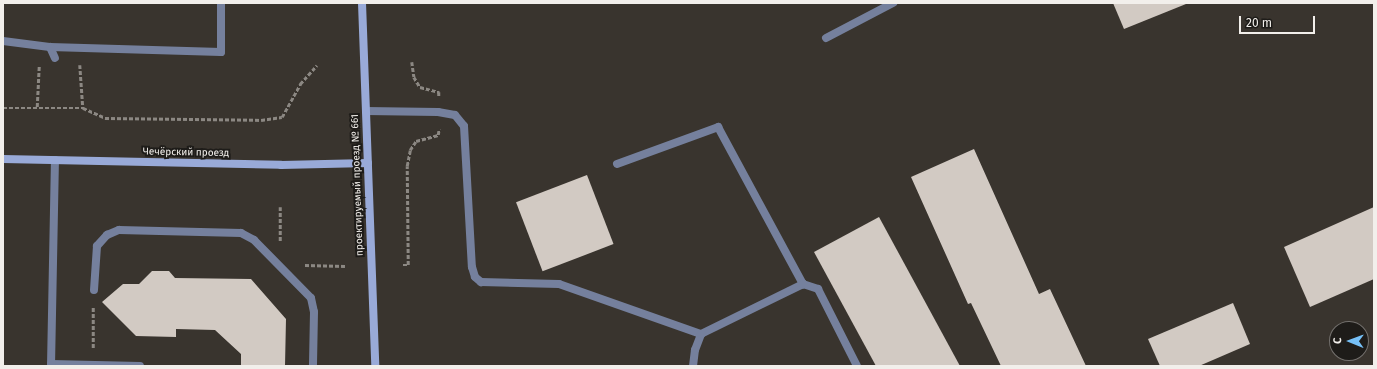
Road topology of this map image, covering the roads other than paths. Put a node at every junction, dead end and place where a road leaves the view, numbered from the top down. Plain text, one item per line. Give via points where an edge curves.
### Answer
1 (221, 3) edge
2 (362, 3) edge
3 (893, 3) edge
4 (826, 38) dead end
5 (3, 41) edge
6 (50, 47) junction
7 (55, 58) dead end
8 (366, 111) junction
9 (3, 159) edge
10 (55, 160) junction
11 (368, 163) junction
12 (617, 164) dead end
13 (803, 284) junction
14 (94, 290) road end
15 (701, 334) junction
16 (51, 365) edge
17 (140, 366) edge
18 (313, 366) edge
19 (375, 366) edge
20 (693, 366) edge
21 (856, 366) edge

1 - 6 street via 221,52
2 - 8 main road, проектируемый проезд № 661
3 - 4 street
5 - 6 street
6 - 7 street
8 - 11 main road, проектируемый проезд № 661
8 - 15 street via 438,112 454,115 464,126 472,267 475,277 481,282 559,284
9 - 10 main road, Чечёрский проезд
10 - 11 main road, Чечёрский проезд via 281,165
10 - 16 street
11 - 19 main road, проектируемый проезд № 661
12 - 13 street via 718,127
13 - 15 street
13 - 21 street via 818,289
14 - 18 street via 96,251 107,234 119,230 240,233 254,240 311,298 314,312
15 - 20 street via 694,350
16 - 17 street

